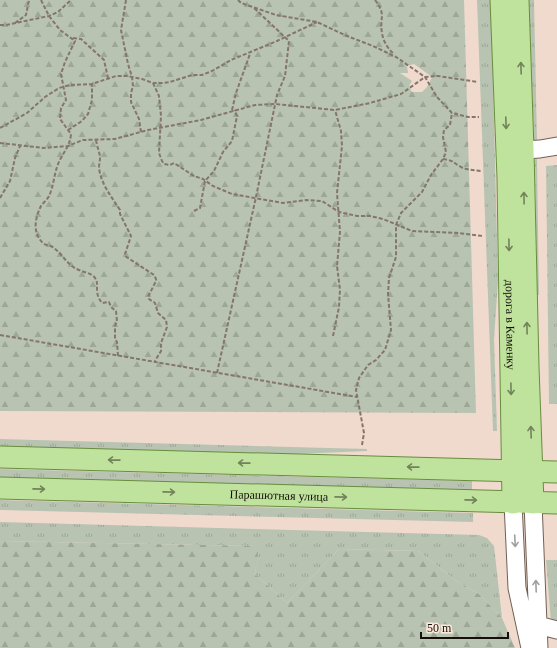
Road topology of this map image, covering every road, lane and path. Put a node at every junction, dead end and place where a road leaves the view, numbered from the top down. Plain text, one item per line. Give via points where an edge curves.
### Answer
1 (30, 0) edge
2 (41, 0) edge
3 (72, 0) edge
4 (126, 0) edge
5 (238, 0) edge
6 (375, 0) edge
7 (501, 0) edge
8 (518, 0) edge
9 (253, 7) junction
10 (49, 16) junction
11 (317, 22) junction
12 (14, 24) junction
13 (0, 25) edge
14 (285, 36) junction
15 (72, 38) junction
16 (251, 51) junction
17 (396, 57) junction
18 (132, 77) junction
19 (424, 77) junction
20 (108, 78) junction
21 (478, 82) dead end
22 (153, 83) junction
23 (92, 84) junction
24 (64, 87) junction
25 (275, 104) junction
26 (233, 110) junction
27 (335, 110) junction
28 (452, 113) junction
29 (479, 117) dead end
30 (0, 128) edge
31 (161, 128) junction
32 (68, 130) junction
33 (140, 132) junction
34 (96, 140) junction
35 (0, 143) edge
36 (20, 145) junction
37 (68, 146) junction
38 (557, 146) edge
39 (524, 150) junction
40 (443, 159) junction
41 (481, 171) dead end
42 (205, 181) junction
43 (256, 197) junction
44 (0, 198) edge
45 (194, 211) dead end
46 (339, 212) junction
47 (396, 225) junction
48 (483, 236) dead end
49 (0, 335) edge
50 (333, 336) dead end
51 (118, 356) junction
52 (155, 362) dead end
53 (217, 372) dead end
54 (357, 397) junction
55 (362, 445) dead end
56 (0, 457) edge
57 (522, 470) junction
58 (557, 472) edge
59 (0, 488) edge
60 (513, 502) junction
61 (533, 503) junction
62 (557, 504) edge
63 (538, 625) junction
64 (557, 630) edge
65 (530, 648) edge
66 (539, 648) edge

1 - 12 path via 26,15
2 - 10 path
3 - 10 path
4 - 18 path via 121,30
5 - 9 path
6 - 17 path via 382,13 382,32 385,41 388,49
7 -> 57 main road, дорога в Каменку
39 -> 8 main road, дорога в Каменку
9 - 11 path via 276,15
9 - 14 path
10 - 12 path
10 - 15 path via 60,30
11 - 14 path
11 - 17 path
12 - 13 path
14 - 16 path
14 - 25 path via 289,41 285,76 276,95
15 - 20 path via 81,39 104,60
15 - 24 path via 75,42 61,74
16 - 22 path via 202,75
16 - 26 path via 236,93
17 - 19 path
18 - 20 path
18 - 22 path
18 - 33 path via 131,102 139,119
19 - 21 path via 438,76
19 - 27 path via 400,94
19 - 28 path via 437,97
20 - 23 path
22 - 31 path via 159,96
23 - 24 path
23 - 32 path via 92,100 88,114
24 - 30 path
24 - 32 path via 66,100 61,108 60,119
25 - 26 path
25 - 27 path
25 - 43 path
26 - 31 path
26 - 42 path via 237,116 232,141
27 - 46 path via 341,131 337,193
28 - 29 path via 468,118
28 - 40 path via 450,125 444,130 446,152
31 - 33 path
31 - 42 path via 158,153 164,164 175,163
32 - 37 path via 71,134
33 - 34 path via 115,139
34 - 37 path via 83,140
34 - 52 path via 103,184 120,210 131,236 125,256 154,275 156,279 148,297 155,303 158,313 166,320 168,327
35 - 36 path
36 - 37 path via 44,148
36 - 44 path via 10,181
37 - 51 path via 57,166 49,196 41,206 34,227 42,243 54,248 71,267 96,279 98,298 102,303 109,302 111,308 116,311 115,339
38 - 39 street
57 -> 39 main road, дорога в Каменку via 528,367
40 - 41 path via 454,161 462,168
40 - 47 path via 422,192 401,213
42 - 43 path via 232,194
42 - 45 path via 200,208
43 - 46 path via 283,203 322,201
43 - 53 path
46 - 47 path via 370,216
46 - 50 path via 337,266 340,290
47 - 48 path via 412,231
47 - 54 path via 396,257 389,278 388,294 391,330 385,350 359,378
49 - 51 path
51 - 54 path
54 - 55 path via 364,433
57 -> 56 main road
57 - 58 main road
57 - 60 main road, дорога в Каменку
57 - 61 main road, дорога в Каменку
59 -> 60 main road, Парашютная улица
60 - 61 main road, Парашютная улица
60 -> 65 street, дорога в Каменку via 517,588
61 - 62 main road, Парашютная улица
63 -> 61 street, дорога в Каменку
63 - 64 street
63 - 66 street, дорога в Каменку

